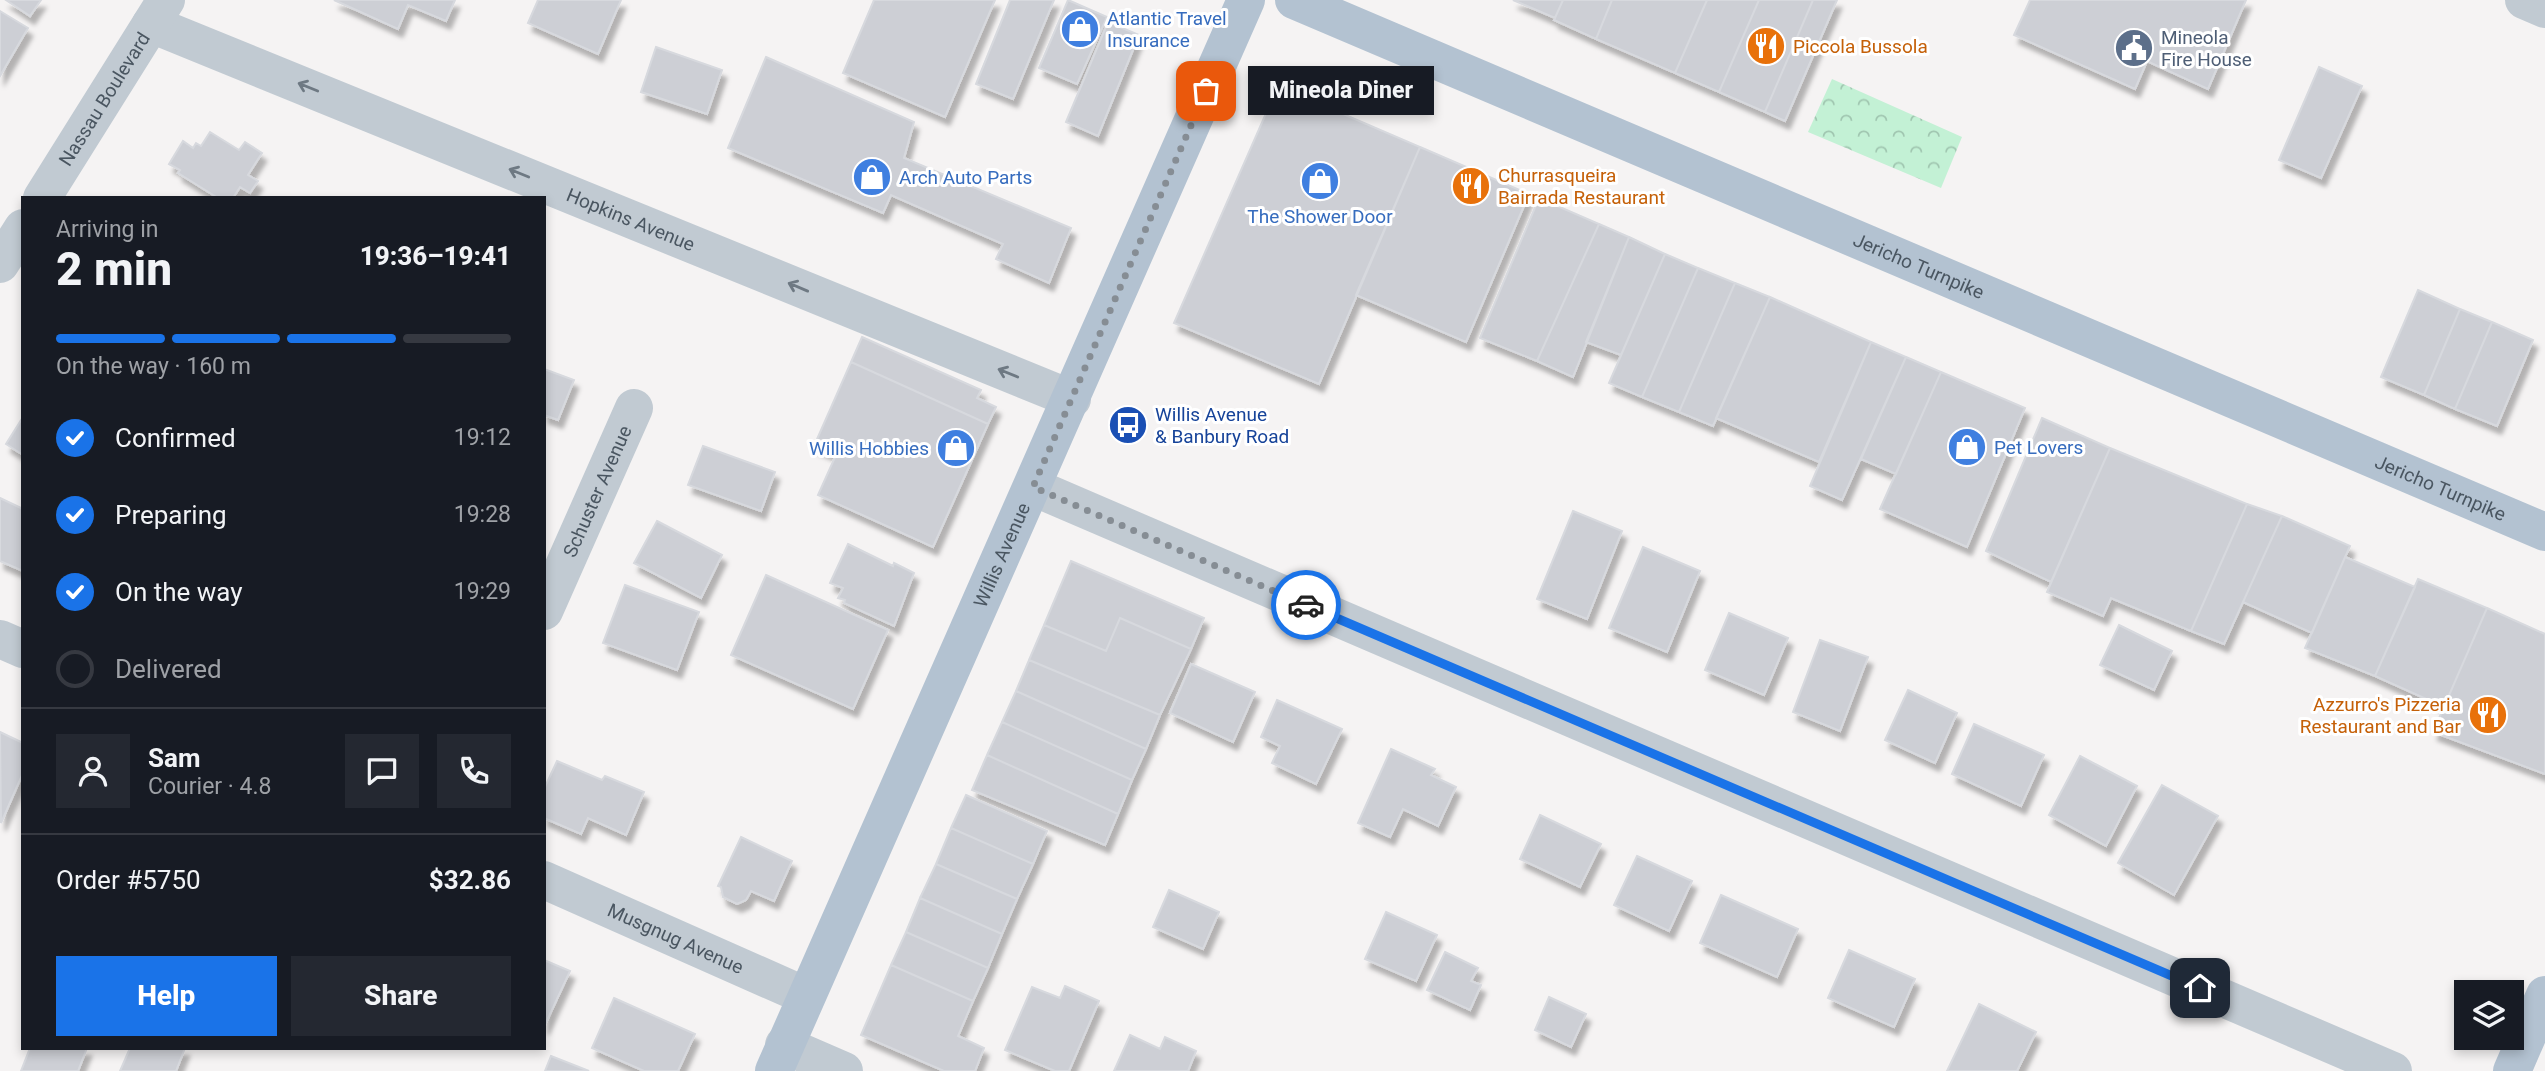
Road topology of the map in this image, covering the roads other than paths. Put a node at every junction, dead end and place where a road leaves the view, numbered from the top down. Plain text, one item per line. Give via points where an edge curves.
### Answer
1 (1246, 0) edge
2 (1294, 0) edge
3 (2524, 0) edge
4 (2545, 9) edge
5 (159, 12) edge
6 (43, 196) edge
7 (21, 231) edge
8 (0, 264) edge
9 (1072, 399) junction
10 (634, 408) dead end
11 (1033, 487) junction
12 (2545, 532) edge
13 (546, 606) edge
14 (0, 639) edge
15 (21, 648) edge
16 (546, 881) edge
17 (2545, 995) edge
18 (806, 996) junction
19 (779, 1058) edge
20 (844, 1071) edge
21 (2393, 1071) edge
22 (2511, 1071) edge

1 - 9 main road, Willis Avenue
2 - 12 main road, Jericho Turnpike
3 - 4 street
5 - 6 street, Nassau Boulevard
9 -> 5 street, Hopkins Avenue
7 - 8 street
9 - 11 main road, Willis Avenue
10 - 13 street, Schuster Avenue
11 - 18 main road, Willis Avenue
11 - 21 street
14 - 15 street
16 - 18 street, Musgnug Avenue
17 - 22 main road
18 - 19 main road, Willis Avenue
19 - 20 street

